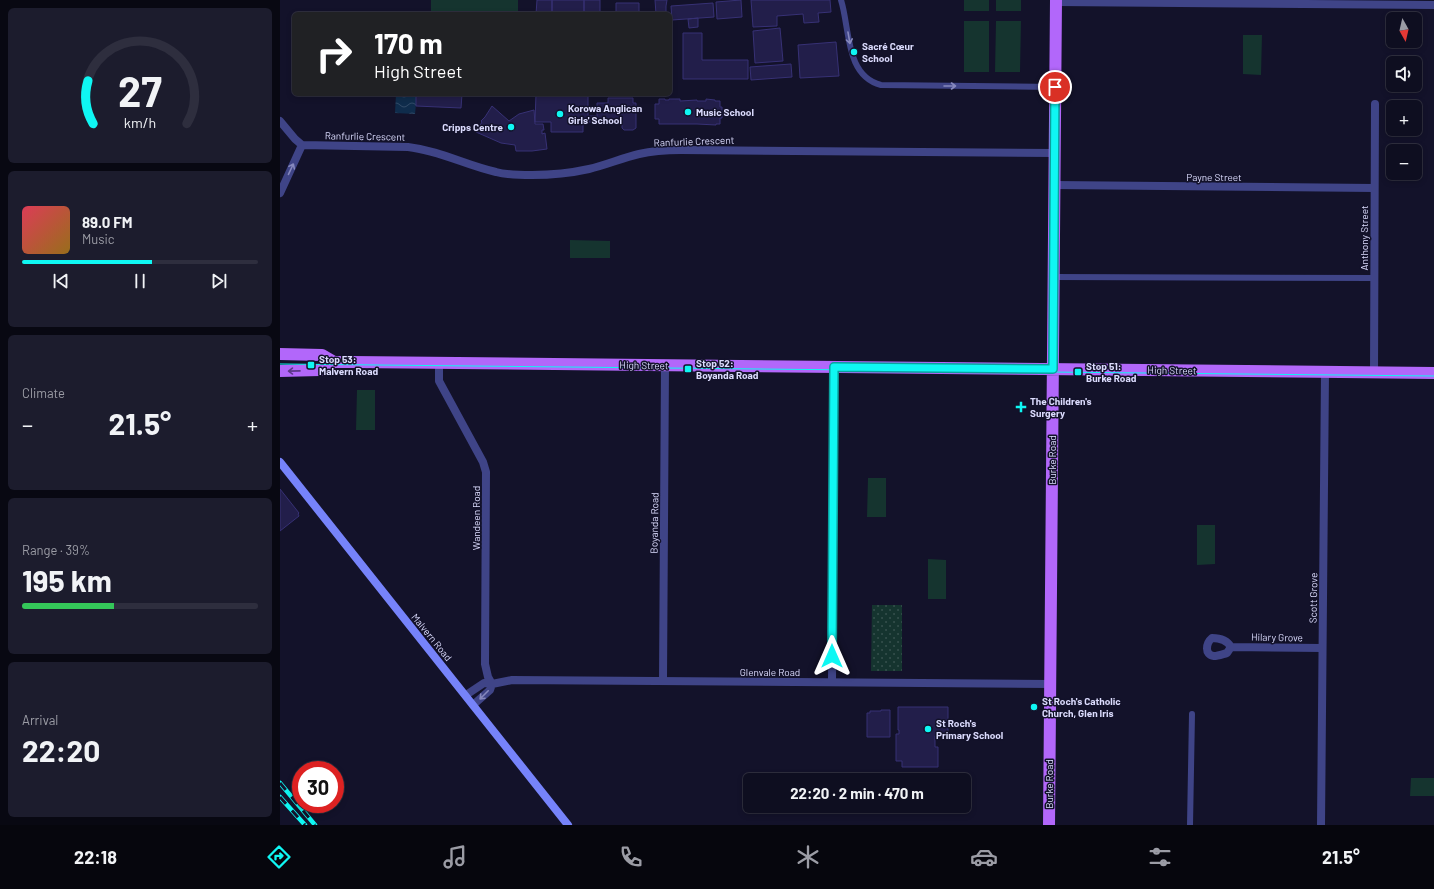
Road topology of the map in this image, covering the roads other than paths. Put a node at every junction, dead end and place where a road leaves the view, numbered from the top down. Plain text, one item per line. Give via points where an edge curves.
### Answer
1 (841, 0) edge
2 (1056, 1) edge
3 (1434, 5) edge
4 (1055, 87) junction
5 (1375, 104) dead end
6 (280, 121) edge
7 (302, 145) junction
8 (1054, 153) junction
9 (1054, 185) junction
10 (1374, 188) junction
11 (280, 193) edge
12 (1053, 277) junction
13 (1374, 278) junction
14 (280, 354) edge
15 (334, 362) junction
16 (439, 363) junction
17 (665, 365) junction
18 (834, 367) junction
19 (1053, 369) junction
20 (280, 371) edge
21 (1325, 372) junction
22 (1374, 372) junction
23 (1434, 373) edge
24 (280, 462) edge
25 (1230, 647) dead end
26 (1322, 648) junction
27 (663, 681) junction
28 (832, 682) junction
29 (492, 684) junction
30 (1050, 684) junction
31 (466, 695) junction
32 (473, 705) junction
33 (1192, 714) dead end
34 (568, 825) edge
35 (1049, 825) edge
36 (1190, 825) edge
37 (1321, 825) edge

1 -> 4 lane via 854,60 861,73 875,84
2 - 3 street
2 - 4 main road, Burke Road
4 - 8 main road, Burke Road
5 - 10 street, Anthony Street
6 - 7 street
7 - 8 street, Ranfurlie Crescent via 421,148 480,168 533,175 573,172 639,154 681,150
11 -> 7 street
8 - 9 main road, Burke Road
9 - 10 street, Payne Street
9 - 12 main road, Burke Road
10 - 13 street, Anthony Street
12 - 13 lane
12 - 19 main road, Burke Road
13 - 22 street, Anthony Street
14 - 15 main road, High Street via 322,354
15 - 16 main road, High Street
15 -> 20 main road, High Street via 320,370
16 - 17 main road, High Street
16 - 29 street, Wandeen Road via 439,381 486,472 485,664
17 - 18 main road, High Street
17 - 27 street, Boyanda Road
18 - 19 main road, High Street
18 - 28 street
19 - 21 main road, High Street
19 - 30 main road, Burke Road
21 - 22 main road, High Street
21 - 26 street, Scott Grove
22 - 23 main road, High Street
24 - 31 main road, Malvern Road
25 - 26 street, Hilary Grove
26 - 37 street, Scott Grove
27 - 28 street, Glenvale Road
27 - 29 street, Glenvale Road via 512,680
28 - 30 street, Glenvale Road
29 - 31 street, Glenvale Road via 484,683
29 -> 32 street via 490,690
30 - 35 main road, Burke Road
31 - 32 main road, Malvern Road
32 - 34 main road, Malvern Road
33 - 36 lane

